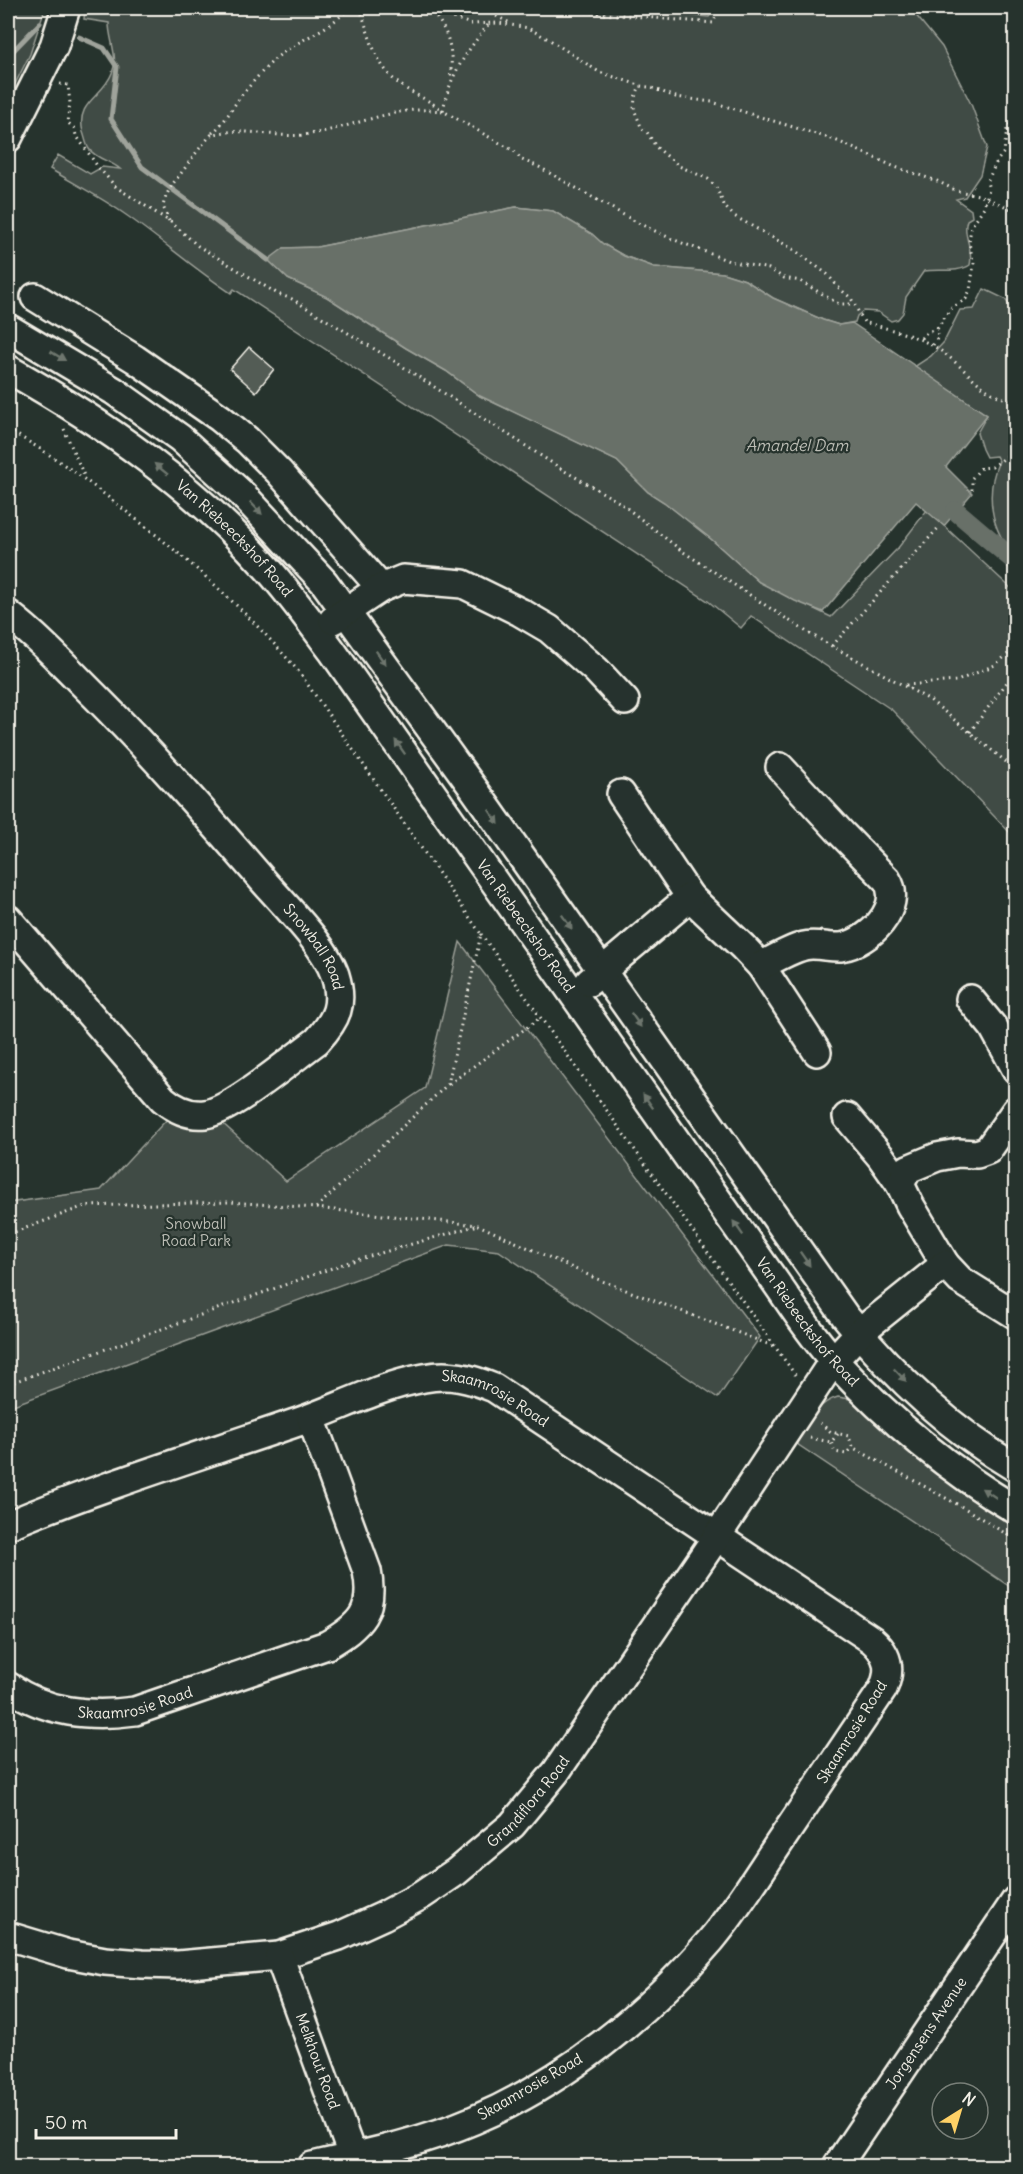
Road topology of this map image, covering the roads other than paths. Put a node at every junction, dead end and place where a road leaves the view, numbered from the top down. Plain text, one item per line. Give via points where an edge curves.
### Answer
1 (66, 8) edge
2 (8, 138) edge
3 (35, 297) dead end
4 (8, 328) edge
5 (8, 369) edge
6 (381, 588) junction
7 (347, 611) junction
8 (8, 614) edge
9 (318, 632) junction
10 (625, 700) dead end
11 (780, 767) dead end
12 (621, 794) dead end
13 (690, 897) junction
14 (8, 919) edge
15 (761, 966) junction
16 (602, 972) junction
17 (574, 994) junction
18 (970, 999) dead end
19 (817, 1052) dead end
20 (1016, 1069) edge
21 (1016, 1110) edge
22 (847, 1117) dead end
23 (900, 1184) junction
24 (945, 1264) junction
25 (1016, 1315) edge
26 (859, 1333) junction
27 (833, 1361) junction
28 (311, 1418) junction
29 (1016, 1468) edge
30 (1016, 1509) edge
31 (8, 1525) edge
32 (717, 1536) junction
33 (8, 1686) edge
34 (1016, 1900) edge
35 (8, 1936) edge
36 (279, 1956) junction
37 (355, 2162) edge
38 (312, 2166) edge
39 (837, 2166) edge

1 - 2 street via 54,46
3 - 6 street via 135,359 247,440
4 -> 7 street via 114,391 180,438 261,513
9 -> 5 street, Van Riebeeckshof Road via 268,570 191,494 121,438
6 - 7 street
6 - 10 street via 403,579 463,584 549,629
7 - 9 street
7 -> 16 street
8 - 14 street, Snowball Road via 51,651 150,751 306,931 334,973 338,1011 317,1041 225,1107 204,1114 182,1111 163,1099
17 -> 9 street, Van Riebeeckshof Road
11 - 15 street via 887,880 893,897 884,918 850,945 807,945
12 - 13 street
13 - 15 street
13 - 16 street
15 - 19 street
16 - 17 street
16 -> 26 street
27 -> 17 street, Van Riebeeckshof Road
18 - 20 street via 993,1027
21 - 23 street via 988,1150 937,1157 908,1169
22 - 23 street
23 - 24 street
24 - 25 street via 960,1280
24 - 26 street, Grandiflora Road
26 - 27 street, Grandiflora Road
26 -> 29 street via 952,1424
30 -> 27 street, Van Riebeeckshof Road via 920,1443
27 - 32 street, Grandiflora Road
28 - 31 street, Skaamrosie Road
28 - 32 street, Skaamrosie Road via 398,1384 424,1378 470,1378 494,1388
28 - 33 street, Skaamrosie Road via 371,1589 368,1607 345,1634 327,1645 135,1711 80,1714 49,1708
32 - 36 street, Grandiflora Road via 556,1772 512,1825 422,1895 339,1936
32 - 37 street, Skaamrosie Road via 872,1640 888,1663 883,1689 735,1909 686,1968 631,2020 566,2069 493,2111
34 - 39 street, Jorgensens Avenue
35 - 36 street, Grandiflora Road via 68,1954 141,1964 188,1965
36 - 37 street, Melkhout Road
37 - 38 street, Skaamrosie Road

